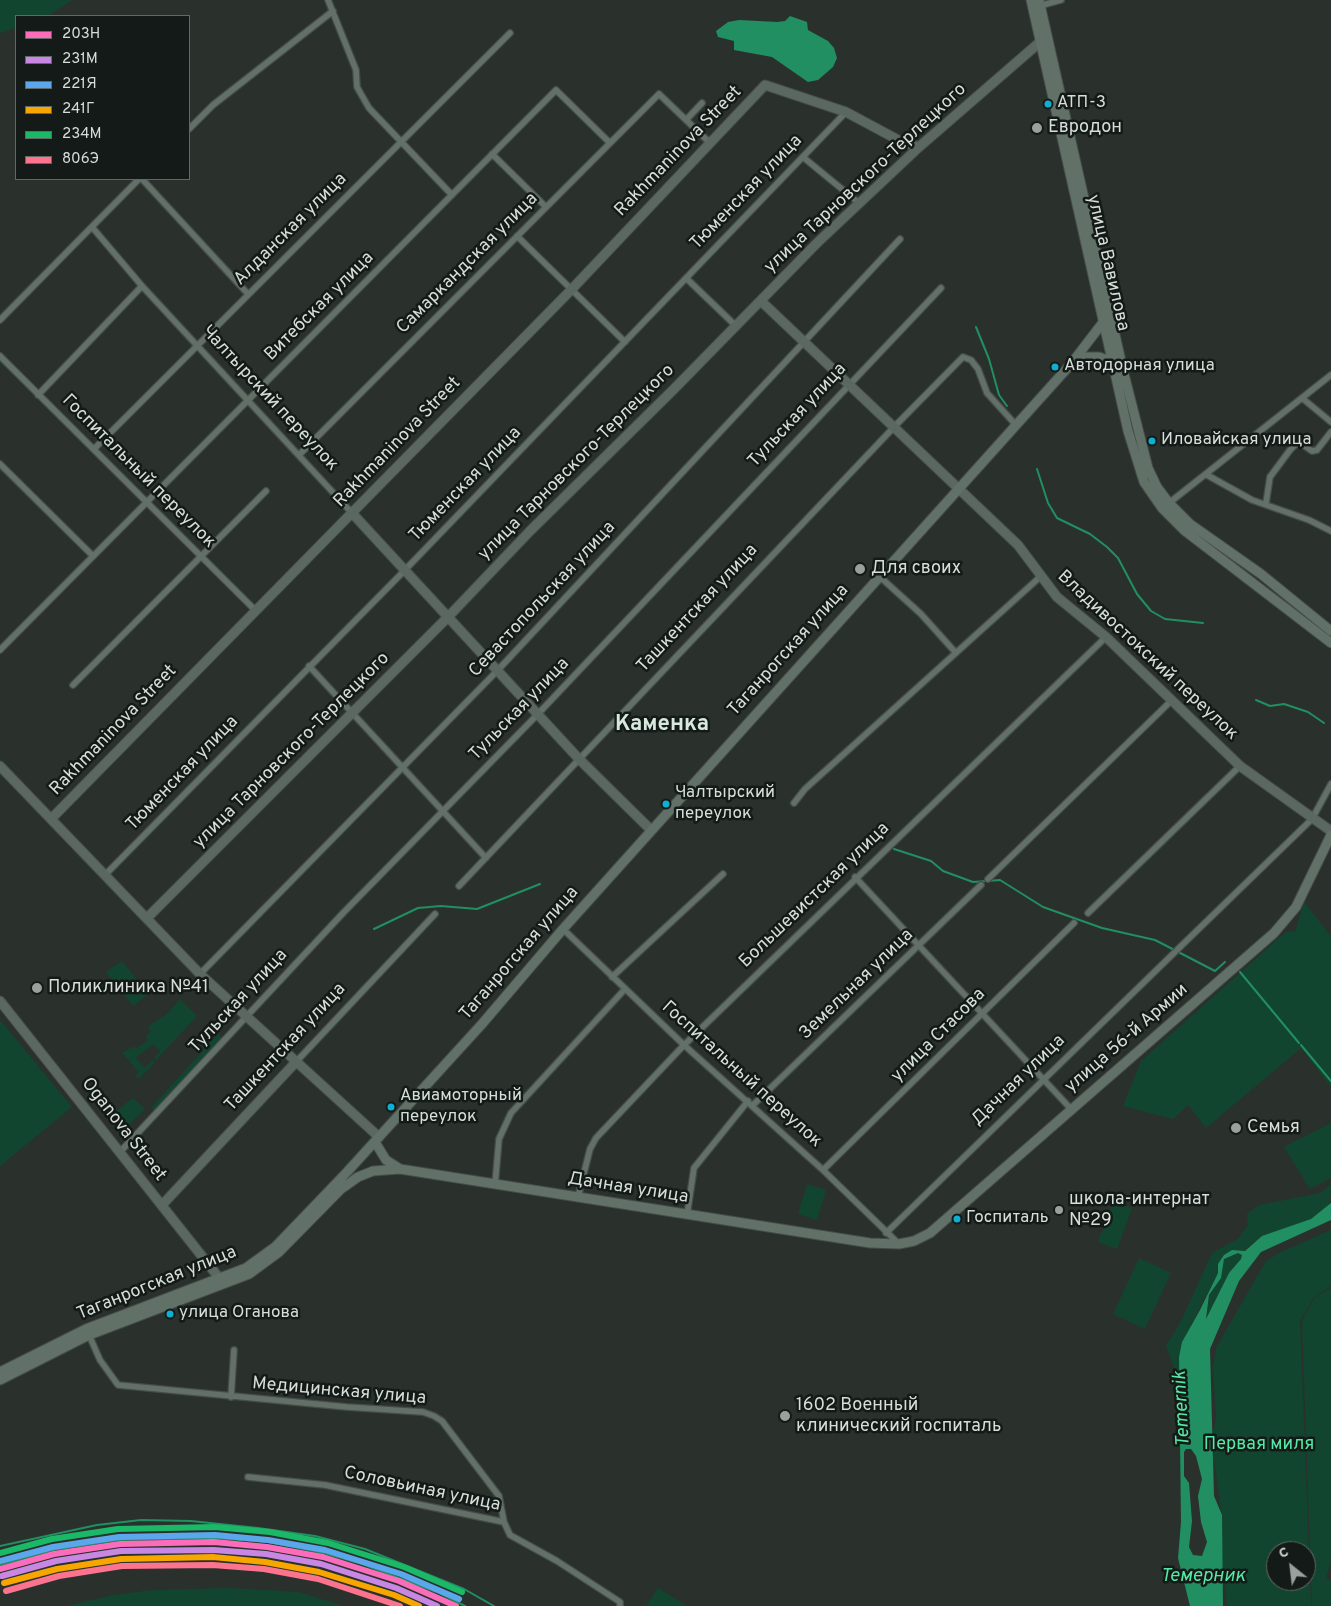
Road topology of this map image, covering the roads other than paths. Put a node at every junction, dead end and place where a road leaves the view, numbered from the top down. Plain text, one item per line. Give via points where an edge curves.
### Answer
1 (328, 0) edge
2 (1061, 0) edge
3 (1036, 3) edge
4 (333, 11) junction
5 (510, 33) dead end
6 (1044, 41) junction
7 (702, 103) dead end
8 (846, 112) junction
9 (686, 120) junction
10 (190, 127) edge
11 (399, 142) junction
12 (709, 142) junction
13 (610, 143) junction
14 (919, 148) junction
15 (492, 154) junction
16 (803, 156) junction
17 (138, 180) edge
18 (143, 180) edge
19 (452, 195) junction
20 (859, 203) junction
21 (546, 207) junction
22 (92, 228) junction
23 (517, 236) junction
24 (900, 239) dead end
25 (686, 278) junction
26 (142, 286) junction
27 (941, 288) dead end
28 (572, 290) junction
29 (248, 294) junction
30 (761, 301) junction
31 (0, 320) edge
32 (1104, 321) junction
33 (736, 325) junction
34 (625, 342) junction
35 (806, 343) junction
36 (196, 345) junction
37 (0, 356) edge
38 (1113, 361) junction
39 (1071, 364) junction
40 (1123, 370) junction
41 (1331, 374) edge
42 (850, 384) junction
43 (38, 394) junction
44 (1302, 398) junction
45 (248, 401) junction
46 (1331, 422) edge
47 (1014, 424) junction
48 (895, 426) junction
49 (1331, 432) edge
50 (94, 449) junction
51 (299, 455) junction
52 (0, 464) edge
53 (1207, 476) junction
54 (957, 490) junction
55 (266, 492) dead end
56 (147, 501) junction
57 (1169, 503) junction
58 (1266, 504) junction
59 (352, 513) junction
60 (1331, 531) edge
61 (93, 556) junction
62 (202, 556) junction
63 (404, 571) junction
64 (878, 576) junction
65 (1040, 577) junction
66 (256, 610) junction
67 (448, 618) junction
68 (1331, 630) edge
69 (1106, 637) junction
70 (1331, 643) edge
71 (0, 650) edge
72 (956, 653) junction
73 (309, 666) junction
74 (497, 671) junction
75 (73, 685) dead end
76 (1171, 701) junction
77 (353, 712) junction
78 (537, 714) junction
79 (578, 759) junction
80 (0, 766) edge
81 (1240, 766) junction
82 (403, 767) junction
83 (1331, 784) edge
84 (794, 803) dead end
85 (442, 811) junction
86 (51, 819) junction
87 (1312, 820) junction
88 (651, 830) junction
89 (1331, 831) edge
90 (1331, 836) edge
91 (486, 858) junction
92 (723, 874) dead end
93 (105, 875) junction
94 (855, 877) junction
95 (988, 879) dead end
96 (981, 885) dead end
97 (459, 886) dead end
98 (1088, 913) dead end
99 (435, 914) dead end
100 (147, 918) junction
101 (1074, 922) dead end
102 (563, 928) junction
103 (920, 946) junction
104 (200, 974) junction
105 (612, 977) junction
106 (625, 990) junction
107 (0, 1001) edge
108 (983, 1013) junction
109 (245, 1016) junction
110 (684, 1045) junction
111 (295, 1063) junction
112 (1044, 1079) junction
113 (751, 1103) junction
114 (1071, 1109) junction
115 (377, 1140) junction
116 (120, 1152) junction
117 (400, 1169) junction
118 (824, 1170) junction
119 (495, 1186) junction
120 (342, 1189) joint
121 (578, 1198) junction
122 (162, 1205) junction
123 (687, 1215) junction
124 (886, 1233) junction
125 (914, 1241) joint
126 (899, 1244) junction
127 (222, 1282) junction
128 (88, 1332) junction
129 (234, 1350) dead end
130 (0, 1372) edge
131 (0, 1380) edge
132 (231, 1397) junction
133 (248, 1478) dead end
134 (504, 1522) junction
135 (620, 1606) edge

1 - 4 street
2 - 3 street
3 - 6 main road, улица Вавилова
4 - 10 street via 213,105
4 - 11 street via 356,70 357,87 369,108
5 - 11 street, Алданская улица
6 - 14 street, улица Тарновского-Терлецкого
6 - 32 main road, улица Вавилова
6 - 40 main road, улица Вавилова
7 - 9 street
8 - 12 street, Rakhmaninova Street via 765,85
8 - 14 street
8 - 16 street, Тюменская улица
9 - 12 street
9 - 13 street, Самаркандская улица via 659,94
11 - 19 street
11 - 29 street, Алданская улица
12 - 28 street, Rakhmaninova Street
13 - 15 street, Витебская улица via 556,90
13 - 21 street, Самаркандская улица
14 - 20 street, улица Тарновского-Терлецкого
15 - 19 street, Витебская улица
15 - 21 street
16 - 20 street
16 - 25 street, Тюменская улица
17 - 22 street via 98,218
18 - 29 street
19 - 45 street, Витебская улица
20 - 30 street, улица Тарновского-Терлецкого
21 - 23 street, Самаркандская улица
22 - 26 street, Чалтырский переулок
22 - 31 street
23 - 28 street
23 - 51 street, Самаркандская улица
24 - 35 street, Севастопольская улица
25 - 33 street
25 - 34 street, Тюменская улица
26 - 36 street, Чалтырский переулок
26 - 43 street
27 - 42 street, Тульская улица
28 - 34 street
28 - 59 street, Rakhmaninova Street
29 - 36 street, Алданская улица
30 - 33 street, улица Тарновского-Терлецкого
30 - 35 street, Владивостокский переулок
32 - 38 main road, улица Вавилова
32 - 39 main road, Таганрогская улица
33 - 67 street, улица Тарновского-Терлецкого via 530,531
34 - 63 street, Тюменская улица
35 - 42 street, Владивостокский переулок
35 - 74 street, Севастопольская улица
36 - 45 street, Чалтырский переулок
36 - 50 street, Алданская улица
37 - 43 street, Госпитальный переулок
38 - 39 main road, Таганрогская улица via 1087,357
38 - 40 main road
38 - 70 main road, улица Вавилова via 1135,458 1144,482 1162,508 1198,542
39 - 47 main road, Таганрогская улица
40 - 57 main road, улица Вавилова via 1148,468
41 - 44 street
42 - 48 street, Владивостокский переулок
42 - 78 street, Тульская улица
43 - 50 street, Госпитальный переулок
44 - 46 street
44 - 53 street
45 - 51 street, Чалтырский переулок
45 - 56 street, Витебская улица
47 - 48 street, Ташкентская улица via 987,393 978,369 971,360 963,358
47 - 54 main road, Таганрогская улица
48 - 54 street, Владивостокский переулок
48 - 79 street, Ташкентская улица
49 - 58 street via 1317,450 1312,451 1302,444 1290,450 1270,477
50 - 56 street, Госпитальный переулок
51 - 59 street, Чалтырский переулок
52 - 61 street
53 - 57 street
53 - 58 street
54 - 64 main road, Таганрогская улица
54 - 65 street, Владивостокский переулок via 1018,545
55 - 62 street
56 - 61 street, Витебская улица
56 - 62 street, Госпитальный переулок
57 - 68 main road, улица Вавилова via 1190,524 1261,574
58 - 60 street
59 - 63 street, Чалтырский переулок
59 - 66 street, Rakhmaninova Street
61 - 71 street, Витебская улица
62 - 66 street, Госпитальный переулок
62 - 75 street
63 - 67 street, Чалтырский переулок
63 - 73 street, Тюменская улица
64 - 72 street via 921,614
64 - 88 main road, Таганрогская улица
65 - 69 street, Владивостокский переулок via 1057,597
65 - 72 street
66 - 86 street, Rakhmaninova Street
67 - 74 street, Чалтырский переулок
67 - 77 street, улица Тарновского-Терлецкого
69 - 76 street, Владивостокский переулок
69 - 94 street, Большевистская улица
72 - 84 street via 805,789
73 - 77 street
73 - 93 street, Тюменская улица
74 - 78 street, Чалтырский переулок
74 - 82 street, Севастопольская улица
76 - 81 street, Владивостокский переулок
76 - 95 street
77 - 82 street
77 - 100 street, улица Тарновского-Терлецкого
78 - 79 street, Чалтырский переулок
78 - 85 street, Тульская улица
79 - 88 street, Чалтырский переулок
79 - 91 street, Ташкентская улица
80 - 86 street
81 - 87 street, Владивостокский переулок
81 - 98 street
82 - 85 street
82 - 104 street, Севастопольская улица
83 - 87 street, Дачная улица
85 - 91 street
85 - 109 street, Тульская улица
86 - 93 street
87 - 89 street, Владивостокский переулок
87 - 112 street, Дачная улица
88 - 102 main road, Таганрогская улица
90 - 114 main road, улица 56-й Армии via 1296,907 1274,933
91 - 97 street, Ташкентская улица
92 - 105 street
93 - 100 street
94 - 103 street
94 - 110 street, Большевистская улица
96 - 103 street, Земельная улица
99 - 111 street, Ташкентская улица
100 - 104 street
101 - 108 street, улица Стасова
102 - 105 street, Госпитальный переулок
102 - 115 main road, Таганрогская улица
103 - 108 street
103 - 113 street, Земельная улица
104 - 109 street
105 - 106 street, Госпитальный переулок
106 - 110 street, Госпитальный переулок
106 - 119 street via 511,1113 499,1138
107 - 116 street, Oganova Street
108 - 112 street
108 - 118 street, улица Стасова
109 - 111 street
109 - 116 street, Тульская улица
110 - 113 street, Госпитальный переулок
110 - 121 street, Большевистская улица via 596,1138 590,1149
111 - 115 street
111 - 122 street, Ташкентская улица
112 - 114 street
112 - 124 street, Дачная улица
113 - 118 street, Госпитальный переулок
113 - 123 street, Земельная улица via 694,1168
114 - 125 main road, улица 56-й Армии via 930,1233
115 - 117 main road via 386,1160
115 - 127 main road, Таганрогская улица via 275,1247
116 - 122 street, Oganova Street
117 - 119 main road, Дачная улица
117 - 120 main road, Дачная улица via 373,1171
118 - 124 street, Госпитальный переулок
119 - 121 main road, Дачная улица
120 - 127 main road, Таганрогская улица via 272,1258 249,1274
121 - 123 main road, Дачная улица
122 - 127 street, Oganova Street
123 - 126 main road, Дачная улица via 870,1243
124 - 126 street, Госпитальный переулок
125 - 126 main road, Дачная улица
127 - 128 main road, Таганрогская улица
128 - 130 main road, Таганрогская улица
128 - 131 main road, Таганрогская улица
128 - 132 street, Медицинская улица via 100,1360 118,1386
129 - 132 street, Медицинская улица
132 - 134 street, Медицинская улица via 423,1412 434,1416 442,1421 499,1496
133 - 134 street, Соловьиная улица via 326,1485
134 - 135 street, Соловьиная улица via 510,1536 620,1602

